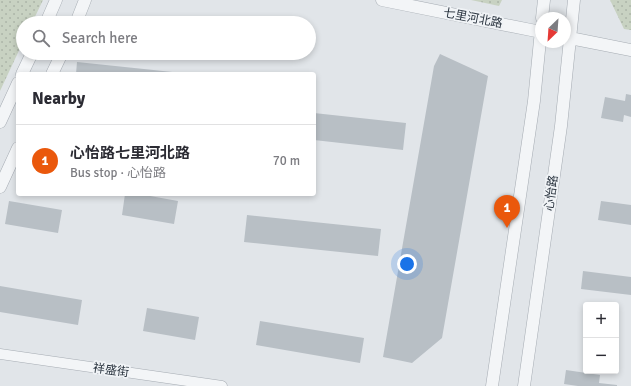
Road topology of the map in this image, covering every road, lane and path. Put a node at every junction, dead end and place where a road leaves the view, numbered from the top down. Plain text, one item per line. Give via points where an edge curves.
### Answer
1 (56, 0) edge
2 (85, 0) edge
3 (382, 0) edge
4 (544, 0) edge
5 (574, 0) edge
6 (543, 12) edge
7 (49, 16) edge
8 (79, 16) edge
9 (571, 16) edge
10 (535, 31) edge
11 (571, 39) edge
12 (539, 48) edge
13 (566, 48) edge
14 (631, 50) edge
15 (29, 60) edge
16 (59, 60) edge
17 (23, 72) edge
18 (53, 72) edge
19 (16, 87) edge
20 (0, 122) edge
21 (16, 152) edge
22 (0, 187) edge
23 (0, 354) edge
24 (222, 386) edge
25 (492, 386) edge
26 (524, 386) edge

1 - 7 street
2 - 8 street
3 - 10 street, 七里河北路
4 - 6 street
5 - 9 street, 心怡路
11 - 14 street
12 - 25 street via 534,101
13 - 26 street, 心怡路 via 561,126
15 - 17 street
16 - 18 street
19 - 20 street
21 - 22 street
23 - 24 street, 祥盛街

